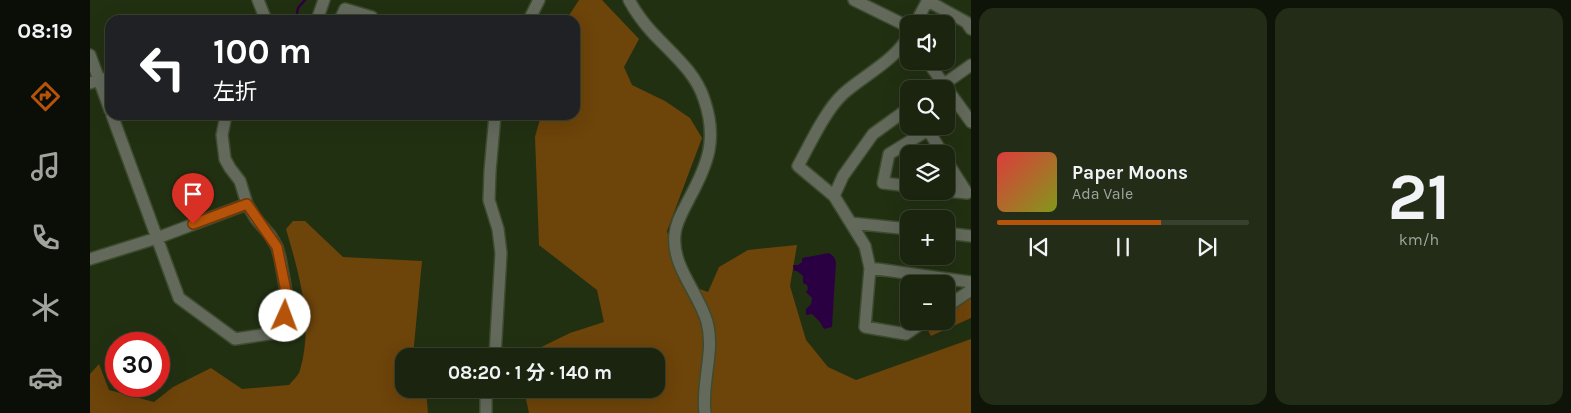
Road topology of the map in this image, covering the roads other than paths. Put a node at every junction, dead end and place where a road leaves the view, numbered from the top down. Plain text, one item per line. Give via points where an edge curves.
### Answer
1 (258, 0) edge
2 (324, 0) edge
3 (539, 0) edge
4 (628, 0) edge
5 (854, 0) edge
6 (885, 0) edge
7 (928, 0) edge
8 (879, 11) junction
9 (264, 15) edge
10 (319, 15) edge
11 (342, 15) edge
12 (365, 15) edge
13 (532, 15) edge
14 (920, 15) edge
15 (900, 22) edge
16 (971, 29) edge
17 (900, 53) edge
18 (90, 55) edge
19 (971, 65) edge
20 (100, 80) edge
21 (949, 80) edge
22 (105, 95) edge
23 (955, 103) edge
24 (900, 114) edge
25 (114, 120) edge
26 (225, 120) edge
27 (495, 120) edge
28 (971, 122) edge
29 (904, 145) edge
30 (937, 145) edge
31 (900, 147) edge
32 (955, 173) edge
33 (900, 185) edge
34 (955, 192) edge
35 (969, 193) edge
36 (834, 196) junction
37 (247, 204) junction
38 (851, 222) junction
39 (900, 228) edge
40 (955, 234) edge
41 (971, 236) edge
42 (157, 238) junction
43 (90, 259) edge
44 (870, 268) junction
45 (971, 282) edge
46 (971, 290) edge
47 (955, 301) edge
48 (912, 330) edge
49 (495, 348) edge
50 (486, 398) edge
51 (486, 413) edge
52 (706, 413) edge

1 - 9 street
2 - 10 street
3 - 13 street
4 - 52 street via 650,30 693,75 710,120 712,133 706,166 680,216 674,236 680,265 702,307 710,337 704,398
5 - 8 street
6 - 8 street
7 - 14 street
7 - 16 street via 966,22
8 - 15 street
11 - 12 street via 345,9
17 - 36 street via 842,96 822,123 798,166
18 - 20 street
19 - 21 street
20 - 22 street
23 - 28 street
24 - 36 street via 873,134 843,176
25 - 42 street
26 - 37 street via 222,135 225,159 240,181
27 - 49 street via 489,200 501,253
29 - 30 street via 928,130
31 - 33 street via 889,154 883,183
32 - 35 street
34 - 35 street
36 - 38 street
37 - 42 street
37 - 42 street via 277,247 286,298 282,332 235,339 180,298
38 - 39 street
38 - 44 street via 865,246
40 - 41 street
42 - 43 street
44 - 45 street
44 - 48 street via 865,327 906,334
46 - 47 street
50 - 51 street

